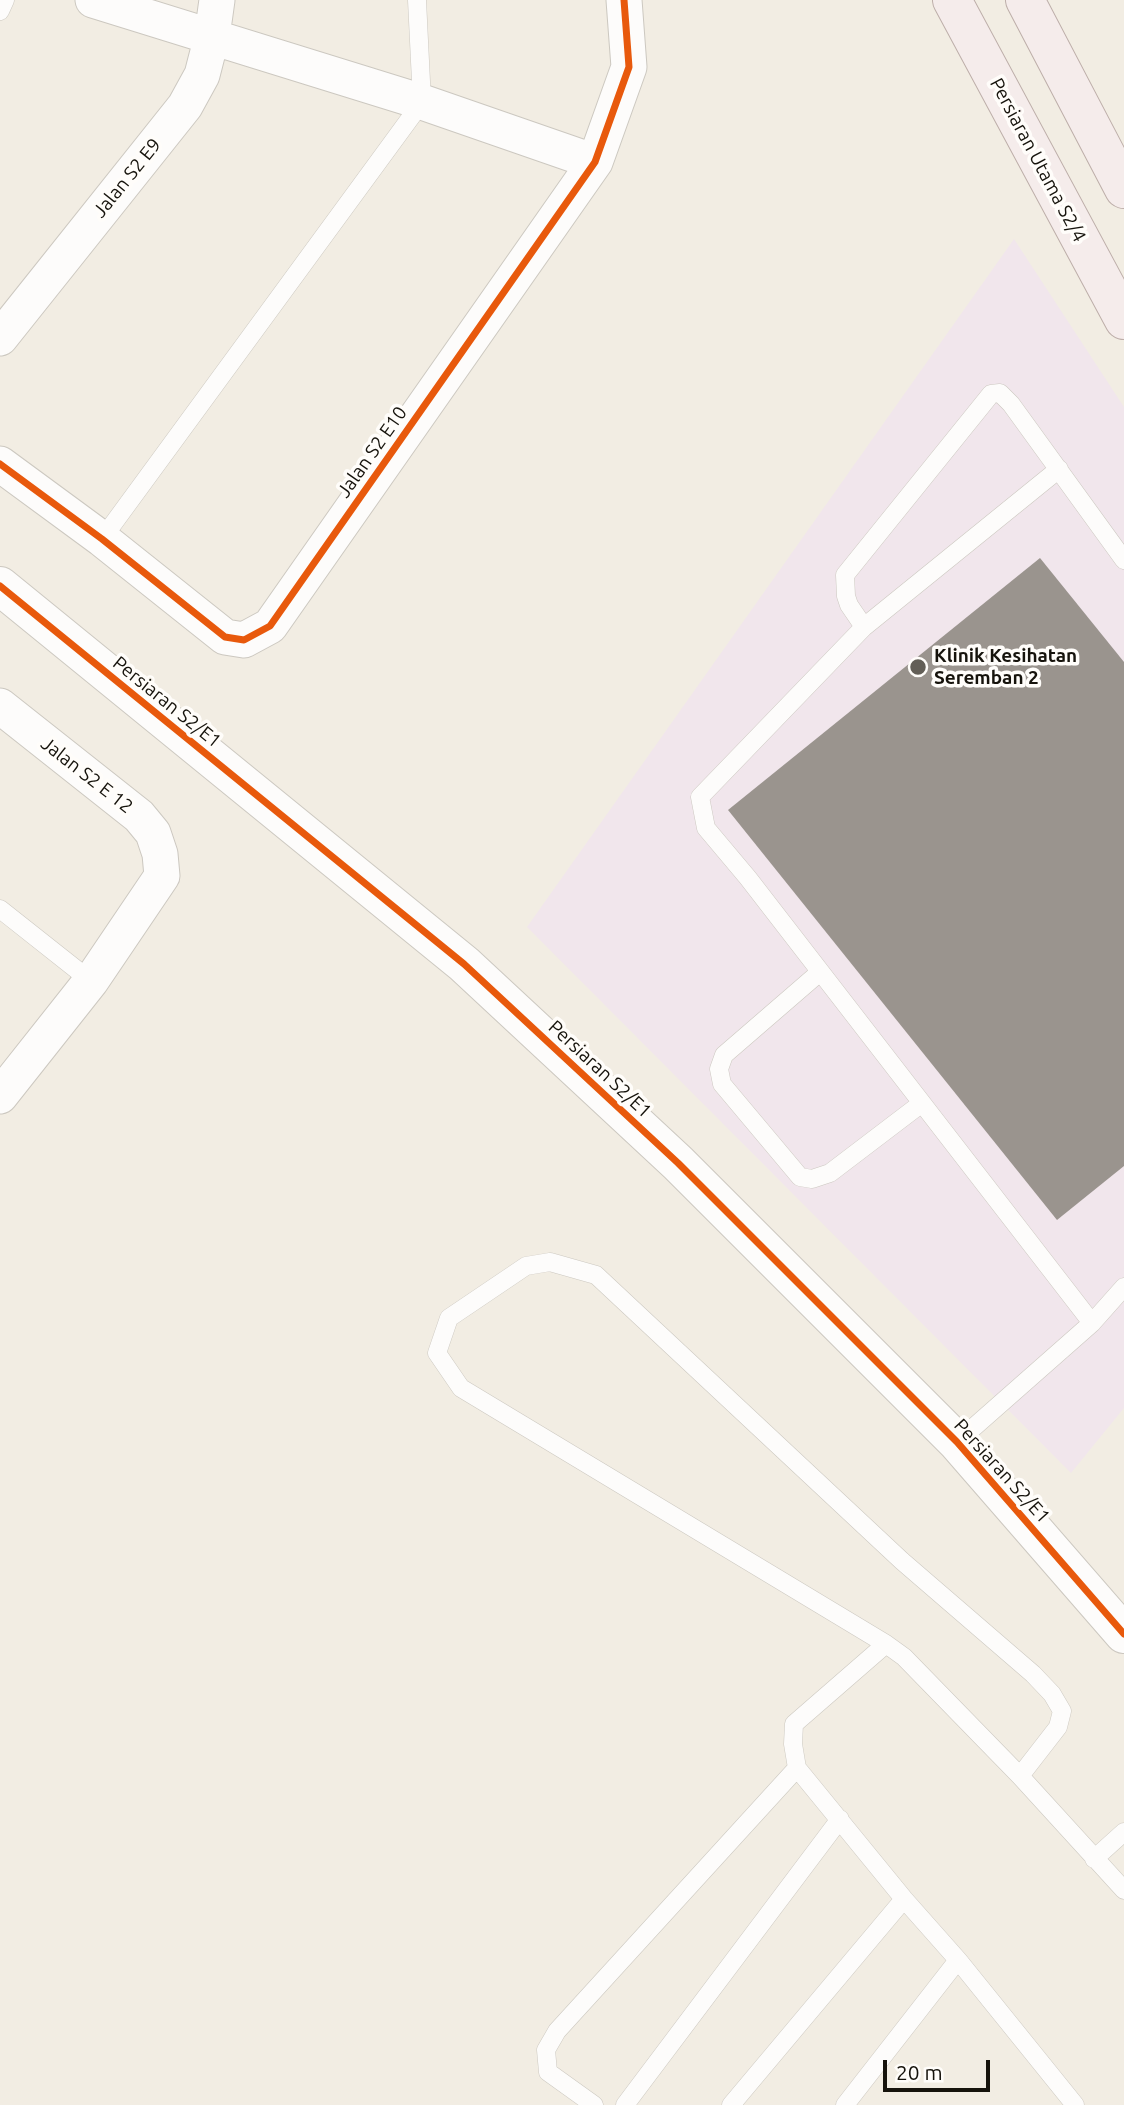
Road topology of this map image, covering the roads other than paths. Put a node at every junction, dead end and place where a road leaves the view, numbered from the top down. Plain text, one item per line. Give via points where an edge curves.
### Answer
1 (5, 0) edge
2 (93, 0) edge
3 (217, 0) edge
4 (416, 0) edge
5 (624, 0) edge
6 (952, 0) edge
7 (1025, 0) edge
8 (0, 11) edge
9 (212, 36) junction
10 (422, 102) junction
11 (595, 162) junction
12 (1124, 189) edge
13 (1124, 320) edge
14 (0, 338) edge
15 (0, 464) edge
16 (1059, 469) junction
17 (102, 539) junction
18 (1124, 560) edge
19 (0, 586) edge
20 (864, 627) junction
21 (0, 706) edge
22 (0, 909) edge
23 (820, 972) junction
24 (91, 981) junction
25 (0, 1097) edge
26 (922, 1103) junction
27 (1124, 1287) edge
28 (1092, 1323) junction
29 (957, 1442) junction
30 (1124, 1634) edge
31 (886, 1644) junction
32 (797, 1768) junction
33 (1020, 1776) junction
34 (840, 1819) junction
35 (1124, 1832) edge
36 (1094, 1858) junction
37 (1124, 1890) edge
38 (904, 1899) junction
39 (958, 1960) junction
40 (594, 2105) edge
41 (625, 2105) edge
42 (731, 2105) edge
43 (845, 2105) edge
44 (1075, 2105) edge

1 - 8 lane
2 - 9 street
3 - 9 street, Jalan S2 E9
4 - 10 lane
5 - 11 street, Jalan S2 E10 via 629,67
6 - 13 main road, Persiaran Utama S2/4
7 - 12 main road
9 - 10 street
9 - 14 street, Jalan S2 E9 via 202,75 186,106
10 - 11 street
10 - 17 lane
11 - 17 street, Jalan S2 E10 via 270,626 244,640 225,637
15 - 17 street, Jalan S2 E10
16 - 18 lane
16 - 20 lane
16 - 20 lane via 1011,404 1000,393 990,394 845,575 849,605
19 - 29 street, Persiaran S2/E1 via 464,964 678,1163
20 - 23 lane via 700,797 706,828
21 - 24 street, Jalan S2 E 12 via 139,816 153,833 162,876
22 - 24 lane
23 - 26 lane
23 - 26 lane via 724,1055 719,1069 723,1084 800,1177 812,1179 830,1173
24 - 25 street
26 - 28 lane
27 - 28 lane
28 - 29 lane
29 - 30 street, Persiaran S2/E1
31 - 32 lane via 794,1724
31 - 33 lane
31 - 33 lane via 461,1388 437,1353 449,1318 526,1266 550,1262 596,1275 902,1561 1052,1694 1062,1711 1058,1727
32 - 34 lane
32 - 40 lane via 557,2031 545,2050 548,2071
33 - 36 lane
34 - 38 lane
34 - 41 lane
35 - 36 lane
36 - 37 lane
38 - 39 lane
38 - 42 lane
39 - 43 lane
39 - 44 lane

